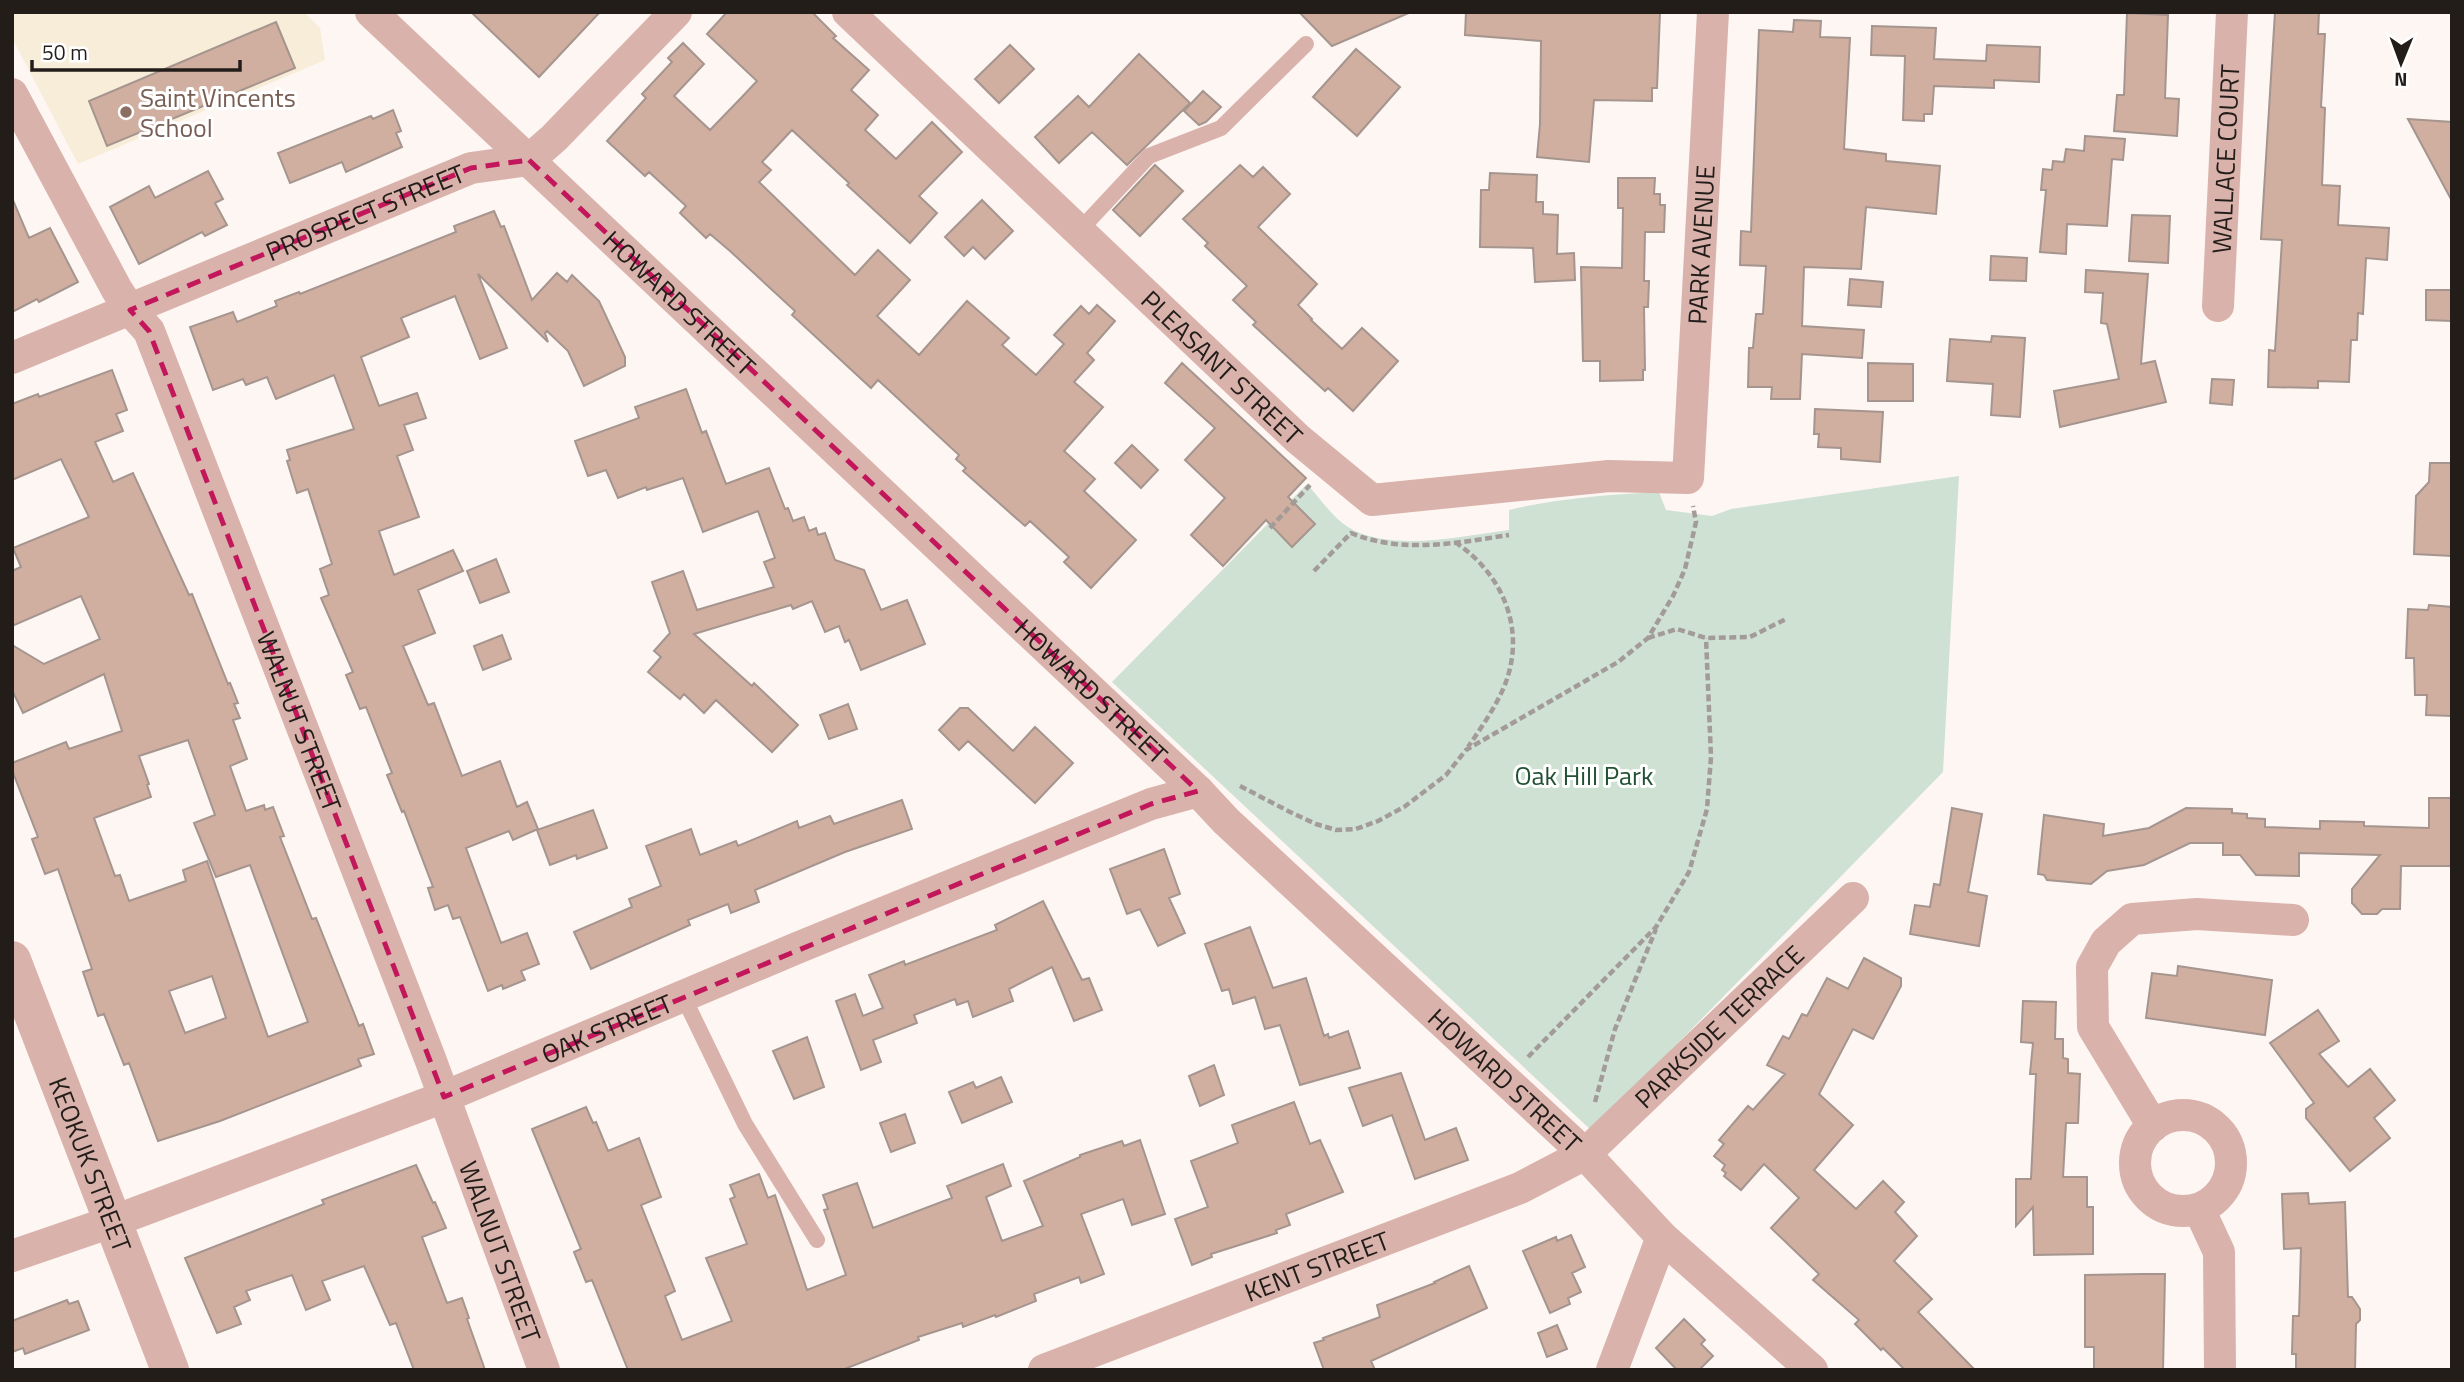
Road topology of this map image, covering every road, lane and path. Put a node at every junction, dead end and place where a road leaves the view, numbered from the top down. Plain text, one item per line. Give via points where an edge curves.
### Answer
1 (371, 12) edge
2 (676, 12) edge
3 (848, 12) edge
4 (1713, 12) edge
5 (2232, 12) edge
6 (1306, 44) dead end
7 (12, 94) edge
8 (529, 160) junction
9 (1079, 231) junction
10 (2218, 306) dead end
11 (130, 310) junction
12 (12, 358) edge
13 (1688, 478) junction
14 (1315, 481) dead end
15 (1270, 527) dead end
16 (1509, 535) dead end
17 (1455, 542) junction
18 (1314, 571) dead end
19 (1787, 619) dead end
20 (1648, 638) junction
21 (1706, 638) junction
22 (1466, 750) junction
23 (1240, 786) dead end
24 (1198, 791) junction
25 (1853, 898) dead end
26 (2293, 920) dead end
27 (1656, 927) junction
28 (12, 960) edge
29 (682, 996) junction
30 (1528, 1057) dead end
31 (443, 1097) junction
32 (1595, 1104) dead end
33 (2153, 1126) junction
34 (1585, 1154) junction
35 (2199, 1209) junction
36 (114, 1221) junction
37 (1662, 1237) junction
38 (817, 1240) dead end
39 (12, 1256) edge
40 (1047, 1369) edge
41 (170, 1370) edge
42 (544, 1370) edge
43 (1612, 1370) edge
44 (1812, 1370) edge
45 (2220, 1370) edge

1 - 8 street, HOWARD STREET
2 - 8 street
3 - 9 street, PLEASANT STREET
4 - 13 street, PARK AVENUE
5 - 10 street, WALLACE COURT
6 - 9 lane via 1221,128 1149,156
7 - 11 street, WALNUT STREET
8 - 11 street, PROSPECT STREET via 471,168
8 - 24 street, HOWARD STREET
9 - 13 street, PLEASANT STREET via 1298,439 1372,500 1609,476
11 - 12 street, PROSPECT STREET
11 - 31 street, WALNUT STREET via 149,331
13 - 20 path via 1696,522 1693,543 1673,596
14 - 15 path
16 - 17 path
17 - 18 path via 1393,545 1351,533
17 - 22 path via 1487,569 1509,610 1513,630 1504,687
19 - 21 path via 1750,637
20 - 21 path via 1677,629
20 - 22 path via 1618,662
21 - 27 path via 1711,757 1707,808 1689,872
22 - 23 path via 1425,793 1356,829 1316,824
24 - 29 street, OAK STREET via 1151,804
24 - 34 street, HOWARD STREET
25 - 34 street, PARKSIDE TERRACE
26 - 33 street via 2197,914 2132,919 2106,942 2092,967 2093,1027
27 - 30 path
27 - 32 path via 1615,1029
28 - 36 street, KEOKUK STREET
29 - 31 street, OAK STREET
29 - 38 lane via 746,1124
31 - 36 street, OAK STREET
31 - 42 street, WALNUT STREET
33 - 35 street via 2136,1150 2134,1165 2141,1186 2156,1203 2169,1209
33 - 35 street via 2167,1117 2200,1118 2225,1140 2230,1172 2224,1188
34 - 37 street, HOWARD STREET
34 - 40 street, KENT STREET via 1520,1188
35 - 45 street via 2219,1252
36 - 39 street, OAK STREET
36 - 41 street, KEOKUK STREET
37 - 43 street
37 - 44 street, HOWARD STREET

